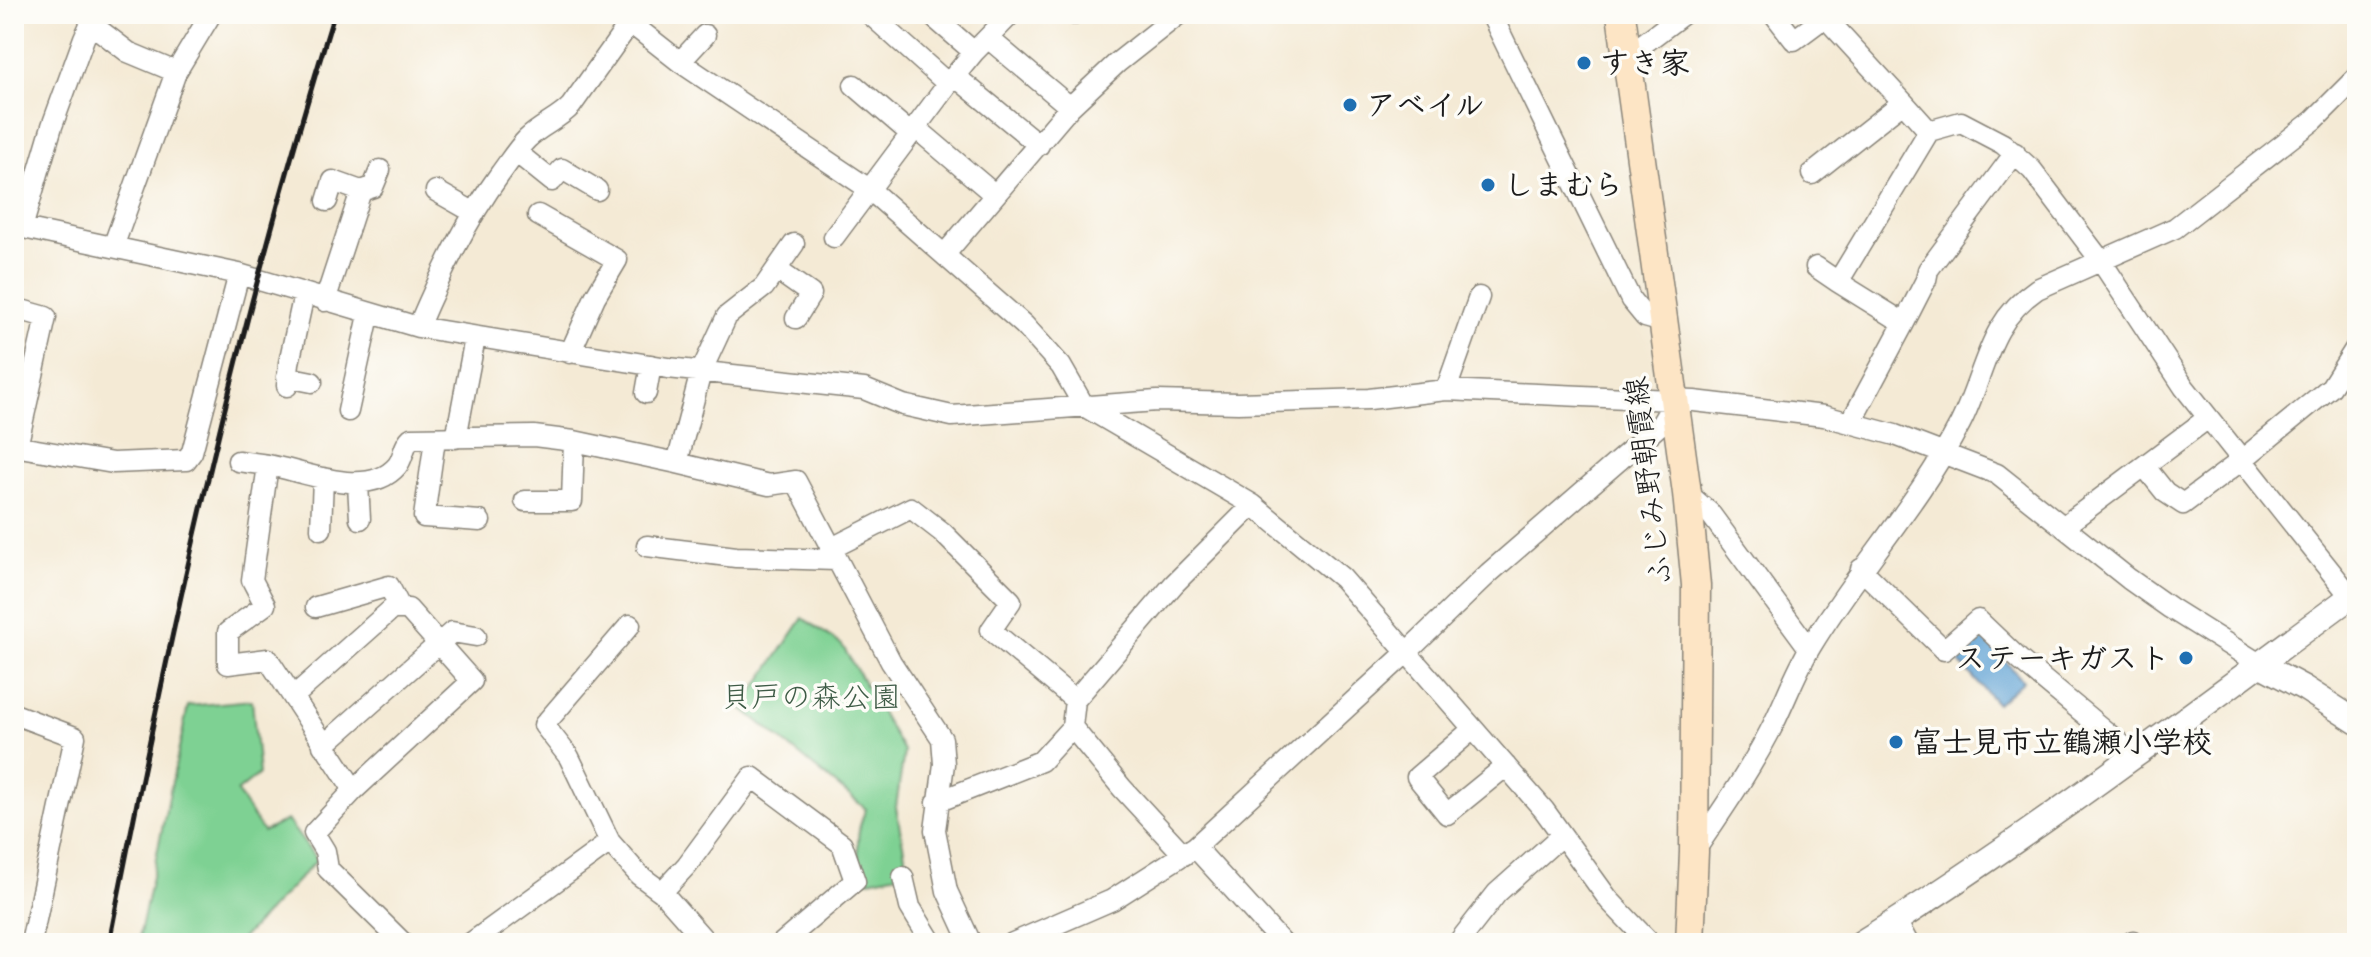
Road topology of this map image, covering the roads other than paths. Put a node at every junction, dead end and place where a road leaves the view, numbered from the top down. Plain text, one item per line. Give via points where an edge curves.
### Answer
1 (211, 14) edge
2 (870, 14) edge
3 (930, 14) edge
4 (1011, 14) edge
5 (1179, 14) edge
6 (1491, 14) edge
7 (1621, 14) edge
8 (1683, 14) edge
9 (1774, 14) edge
10 (93, 19) edge
11 (625, 19) edge
12 (705, 35) dead end
13 (981, 45) junction
14 (1627, 56) junction
15 (680, 62) junction
16 (176, 72) junction
17 (2357, 77) edge
18 (952, 80) junction
19 (854, 85) dead end
20 (1903, 102) junction
21 (1070, 107) junction
22 (914, 131) junction
23 (1929, 131) junction
24 (1039, 145) junction
25 (516, 152) junction
26 (2015, 153) junction
27 (380, 170) dead end
28 (1812, 174) dead end
29 (869, 189) junction
30 (597, 190) dead end
31 (361, 191) junction
32 (436, 191) dead end
33 (995, 195) junction
34 (327, 201) dead end
35 (473, 212) junction
36 (538, 215) dead end
37 (18, 227) edge
38 (834, 237) dead end
39 (794, 244) dead end
40 (113, 247) junction
41 (945, 254) junction
42 (2101, 261) junction
43 (1816, 267) dead end
44 (777, 270) junction
45 (239, 274) junction
46 (1838, 282) junction
47 (304, 294) junction
48 (1479, 297) dead end
49 (325, 301) junction
50 (14, 308) edge
51 (369, 315) junction
52 (796, 318) dead end
53 (1663, 322) junction
54 (1904, 323) junction
55 (418, 327) junction
56 (475, 338) junction
57 (2357, 346) edge
58 (570, 353) junction
59 (651, 365) junction
60 (701, 372) junction
61 (312, 382) dead end
62 (1446, 390) junction
63 (646, 393) dead end
64 (1674, 402) junction
65 (1084, 406) junction
66 (348, 411) dead end
67 (2208, 418) junction
68 (1851, 422) junction
69 (445, 439) junction
70 (574, 441) junction
71 (16, 447) edge
72 (1943, 451) junction
73 (2242, 460) junction
74 (238, 461) dead end
75 (677, 463) junction
76 (268, 465) junction
77 (2145, 467) junction
78 (323, 478) junction
79 (358, 484) junction
80 (1687, 493) junction
81 (525, 501) dead end
82 (1253, 505) junction
83 (360, 519) dead end
84 (480, 521) dead end
85 (2064, 526) junction
86 (321, 529) dead end
87 (647, 545) dead end
88 (833, 555) junction
89 (1861, 569) junction
90 (2354, 594) edge
91 (316, 607) dead end
92 (401, 609) junction
93 (630, 625) dead end
94 (476, 636) dead end
95 (439, 643) junction
96 (1809, 648) junction
97 (1406, 653) junction
98 (2261, 665) junction
99 (293, 697) junction
100 (1075, 700) junction
101 (14, 714) edge
102 (2357, 722) edge
103 (1072, 727) junction
104 (1473, 729) junction
105 (323, 746) junction
106 (2135, 756) junction
107 (1506, 766) junction
108 (354, 790) junction
109 (937, 802) junction
110 (1562, 835) junction
111 (610, 842) junction
112 (1189, 851) junction
113 (1694, 852) junction
114 (903, 877) dead end
115 (662, 892) junction
116 (1896, 921) junction
117 (1468, 940) edge
118 (475, 942) edge
119 (31, 943) edge
120 (403, 943) edge
121 (707, 943) edge
122 (782, 943) edge
123 (932, 943) edge
124 (971, 943) edge
125 (1013, 943) edge
126 (1282, 943) edge
127 (1650, 943) edge
128 (1690, 943) edge
129 (1861, 943) edge
130 (1908, 943) edge

1 - 16 street
2 - 18 street
3 - 13 street
4 - 13 street
5 - 21 street
6 - 53 street via 1631,300 1645,317
7 - 14 main road, ふじみ野朝霞線
8 - 14 street
9 - 20 street via 1794,40 1825,17
10 - 16 street via 128,52
10 - 37 street
11 - 15 street
11 - 25 street via 571,106
12 - 15 street
13 - 18 street
13 - 21 street
14 - 53 main road, ふじみ野朝霞線
15 - 29 street
16 - 40 street
17 - 42 street via 2314,120 2175,228
18 - 22 street
18 - 24 street
19 - 22 street
20 - 23 street
20 - 28 street
21 - 24 street
22 - 29 street
22 - 33 street
23 - 26 street via 1961,122
23 - 46 street
24 - 33 street
25 - 30 street via 552,181 562,169
25 - 35 street
26 - 42 street
26 - 54 street via 1928,270
27 - 31 street via 373,187
29 - 38 street
29 - 41 street
31 - 34 street via 335,173
31 - 49 street
32 - 35 street
33 - 41 street
35 - 55 street
36 - 58 street via 617,260
37 - 40 street
39 - 44 street
40 - 45 street
41 - 65 street via 1024,325 1061,366
42 - 67 street
42 - 72 street via 2037,289 2006,316 1961,423
43 - 46 street
44 - 52 street via 811,294
44 - 60 street via 727,316
45 - 47 street
45 - 71 street via 186,460 113,463
46 - 54 street
47 - 49 street
47 - 61 street via 287,382
48 - 62 street
49 - 51 street
50 - 71 street via 46,317
51 - 55 street
51 - 66 street
53 - 64 main road, ふじみ野朝霞線
54 - 68 street
55 - 56 street
56 - 58 street
56 - 69 street
57 - 73 street via 2331,387
58 - 59 street
59 - 60 street
59 - 63 street
60 - 65 street via 864,389 952,416
60 - 75 street
62 - 64 street
62 - 65 street via 1320,402
64 - 68 street via 1793,411
64 - 80 main road, ふじみ野朝霞線
64 - 97 street via 1661,424 1489,573
65 - 82 street
67 - 73 street
67 - 77 street
68 - 72 street
69 - 70 street via 534,436
69 - 79 street via 411,438 397,466
69 - 84 street via 424,517
70 - 75 street
70 - 81 street via 572,501
72 - 85 street via 1997,474
72 - 89 street
73 - 77 street via 2183,504
73 - 90 street
74 - 76 street
75 - 88 street via 769,485 796,481
76 - 78 street
76 - 99 street via 252,580 265,605 228,632 228,664 268,659
77 - 85 street
78 - 79 street
78 - 86 street
79 - 83 street
80 - 96 street via 1709,512
80 - 113 main road, ふじみ野朝霞線 via 1696,585
82 - 97 street via 1342,578
82 - 100 street via 1174,584
85 - 98 street via 2170,608
87 - 88 street via 736,557
88 - 100 street via 911,508 1011,601 991,630
88 - 109 street via 891,662 942,739
89 - 96 street
89 - 106 street via 1944,650 1978,620
90 - 98 street
91 - 92 street via 389,586
92 - 95 street via 408,609
92 - 99 street via 392,609
93 - 111 street via 544,725 569,757
94 - 95 street via 452,632
95 - 105 street
95 - 108 street via 472,681
96 - 113 street via 1753,762
97 - 104 street
97 - 112 street
98 - 102 street
98 - 106 street
99 - 105 street
100 - 103 street
101 - 119 street via 75,737
103 - 109 street via 1041,761
103 - 112 street via 1122,788
104 - 107 street
104 - 107 street via 1417,777 1447,814
105 - 108 street
106 - 116 street
107 - 110 street
108 - 120 street via 314,833 328,869
109 - 124 street via 935,830 947,891
110 - 117 street via 1497,893
110 - 127 street via 1609,900
111 - 115 street
111 - 118 street
112 - 125 street via 1112,900
112 - 126 street
113 - 128 main road, ふじみ野朝霞線
114 - 123 street via 910,907
115 - 121 street
115 - 122 street via 752,777 842,844 855,881
116 - 129 street
116 - 130 street

